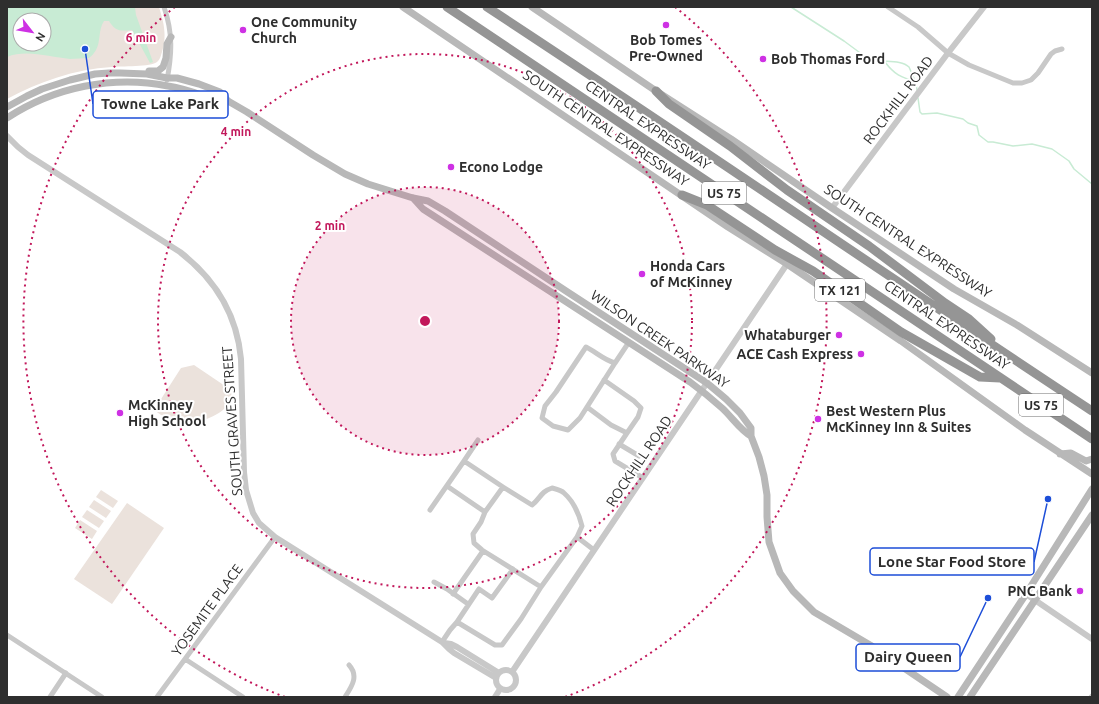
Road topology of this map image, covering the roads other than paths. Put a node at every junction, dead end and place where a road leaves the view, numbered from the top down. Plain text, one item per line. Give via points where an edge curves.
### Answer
1 (164, 7) edge
2 (403, 7) edge
3 (447, 7) edge
4 (487, 7) edge
5 (532, 7) edge
6 (888, 7) edge
7 (984, 7) edge
8 (171, 37) junction
9 (1062, 49) dead end
10 (948, 53) junction
11 (95, 74) junction
12 (167, 81) junction
13 (656, 91) junction
14 (7, 107) edge
15 (7, 118) edge
16 (7, 136) edge
17 (682, 196) junction
18 (413, 198) junction
19 (832, 208) junction
20 (787, 264) junction
21 (629, 342) junction
22 (1016, 361) junction
23 (615, 363) junction
24 (1092, 373) edge
25 (1001, 378) junction
26 (604, 380) junction
27 (707, 383) junction
28 (702, 390) junction
29 (587, 407) junction
30 (1092, 411) edge
31 (627, 433) junction
32 (751, 436) junction
33 (478, 440) dead end
34 (1092, 440) edge
35 (619, 444) junction
36 (1060, 454) junction
37 (639, 456) dead end
38 (1092, 459) edge
39 (464, 461) junction
40 (1092, 474) edge
41 (643, 478) junction
42 (447, 486) junction
43 (502, 487) junction
44 (1092, 489) edge
45 (430, 510) dead end
46 (484, 512) junction
47 (1092, 515) edge
48 (275, 537) junction
49 (576, 537) junction
50 (594, 550) junction
51 (484, 551) junction
52 (513, 569) junction
53 (434, 582) dead end
54 (541, 587) junction
55 (453, 594) junction
56 (1026, 594) junction
57 (1035, 600) junction
58 (468, 604) junction
59 (457, 622) junction
60 (7, 635) edge
61 (1092, 639) edge
62 (443, 643) junction
63 (185, 659) junction
64 (349, 665) dead end
65 (512, 672) junction
66 (66, 673) junction
67 (497, 676) junction
68 (500, 689) junction
69 (50, 697) edge
70 (100, 697) edge
71 (157, 697) edge
72 (243, 697) edge
73 (346, 697) edge
74 (495, 697) edge
75 (946, 697) edge
76 (958, 697) edge
77 (970, 697) edge

1 - 8 street
2 - 17 main road, SOUTH CENTRAL EXPRESSWAY / TX 121
3 - 25 highway, CENTRAL EXPRESSWAY / US 75
4 - 22 highway, CENTRAL EXPRESSWAY / US 75
5 - 13 main road, SOUTH CENTRAL EXPRESSWAY
6 - 10 street via 918,27
7 - 10 street, ROCKHILL ROAD
8 - 11 main road via 167,44 166,61 160,70
8 - 12 street
9 - 10 street via 1051,54 1034,78 1022,84 976,68
10 - 19 street, ROCKHILL ROAD
11 - 12 main road, WILSON CREEK PARKWAY via 147,74
11 - 14 main road, WILSON CREEK PARKWAY via 42,89
12 - 15 main road, WILSON CREEK PARKWAY via 116,82 78,88 39,100
12 - 18 main road, WILSON CREEK PARKWAY via 177,78 220,92 228,100 345,174
13 - 19 main road, SOUTH CENTRAL EXPRESSWAY
13 - 22 highway via 787,190 969,319
16 - 48 street, SOUTH GRAVES STREET via 28,155 180,252 202,271 219,293 232,318 241,353 246,490 259,523
17 - 20 main road, SOUTH CENTRAL EXPRESSWAY
17 - 25 highway, TX 121 via 707,204 901,332 980,378
18 - 21 main road, WILSON CREEK PARKWAY via 424,209
18 - 27 main road, WILSON CREEK PARKWAY via 428,201 445,211
19 - 24 main road, SOUTH CENTRAL EXPRESSWAY via 954,289 1017,325
20 - 27 street, ROCKHILL ROAD
20 - 36 main road, SOUTH CENTRAL EXPRESSWAY
21 - 23 street
21 - 28 main road, WILSON CREEK PARKWAY
22 - 30 highway, CENTRAL EXPRESSWAY / US 75
23 - 26 street
23 - 29 street via 586,347 545,406 542,418 553,426 568,430
25 - 34 highway, CENTRAL EXPRESSWAY / US 75
26 - 29 street
26 - 31 street via 641,408
27 - 28 street, ROCKHILL ROAD
27 - 32 main road, WILSON CREEK PARKWAY via 740,413 750,428
28 - 32 main road, WILSON CREEK PARKWAY via 744,433
28 - 41 street, ROCKHILL ROAD
29 - 31 street via 611,425
31 - 35 street
32 - 75 main road via 764,476 769,542 780,573 793,591 814,612 870,645
33 - 39 street
35 - 37 street
35 - 41 street via 613,454 615,462
36 - 38 main road via 1071,453 1086,461
36 - 40 main road, SOUTH CENTRAL EXPRESSWAY
39 - 42 street
39 - 43 street
41 - 50 street, ROCKHILL ROAD
42 - 45 street
42 - 46 street
43 - 46 street
43 - 49 street via 532,506 544,490 552,488 563,492 580,518 582,526
44 - 56 main road
46 - 51 street via 473,534 474,543
47 - 57 main road
48 - 62 street, SOUTH GRAVES STREET
48 - 63 street, YOSEMITE PLACE
49 - 50 street
49 - 54 street
50 - 65 street, ROCKHILL ROAD
51 - 52 street
51 - 55 street
52 - 54 street
52 - 58 street via 492,598 479,589
53 - 55 street
54 - 59 street via 502,645 495,645
55 - 58 street
56 - 57 street
56 - 76 main road
57 - 61 street
57 - 77 main road
58 - 59 street
59 - 62 street
60 - 66 street
62 - 67 street, SOUTH GRAVES STREET via 457,647
63 - 71 street, YOSEMITE PLACE
63 - 72 street
64 - 73 street via 354,678
65 - 67 street via 504,670
65 - 68 street via 516,679 514,686 506,691
66 - 69 street
66 - 70 street
67 - 68 street via 496,684
68 - 74 street

